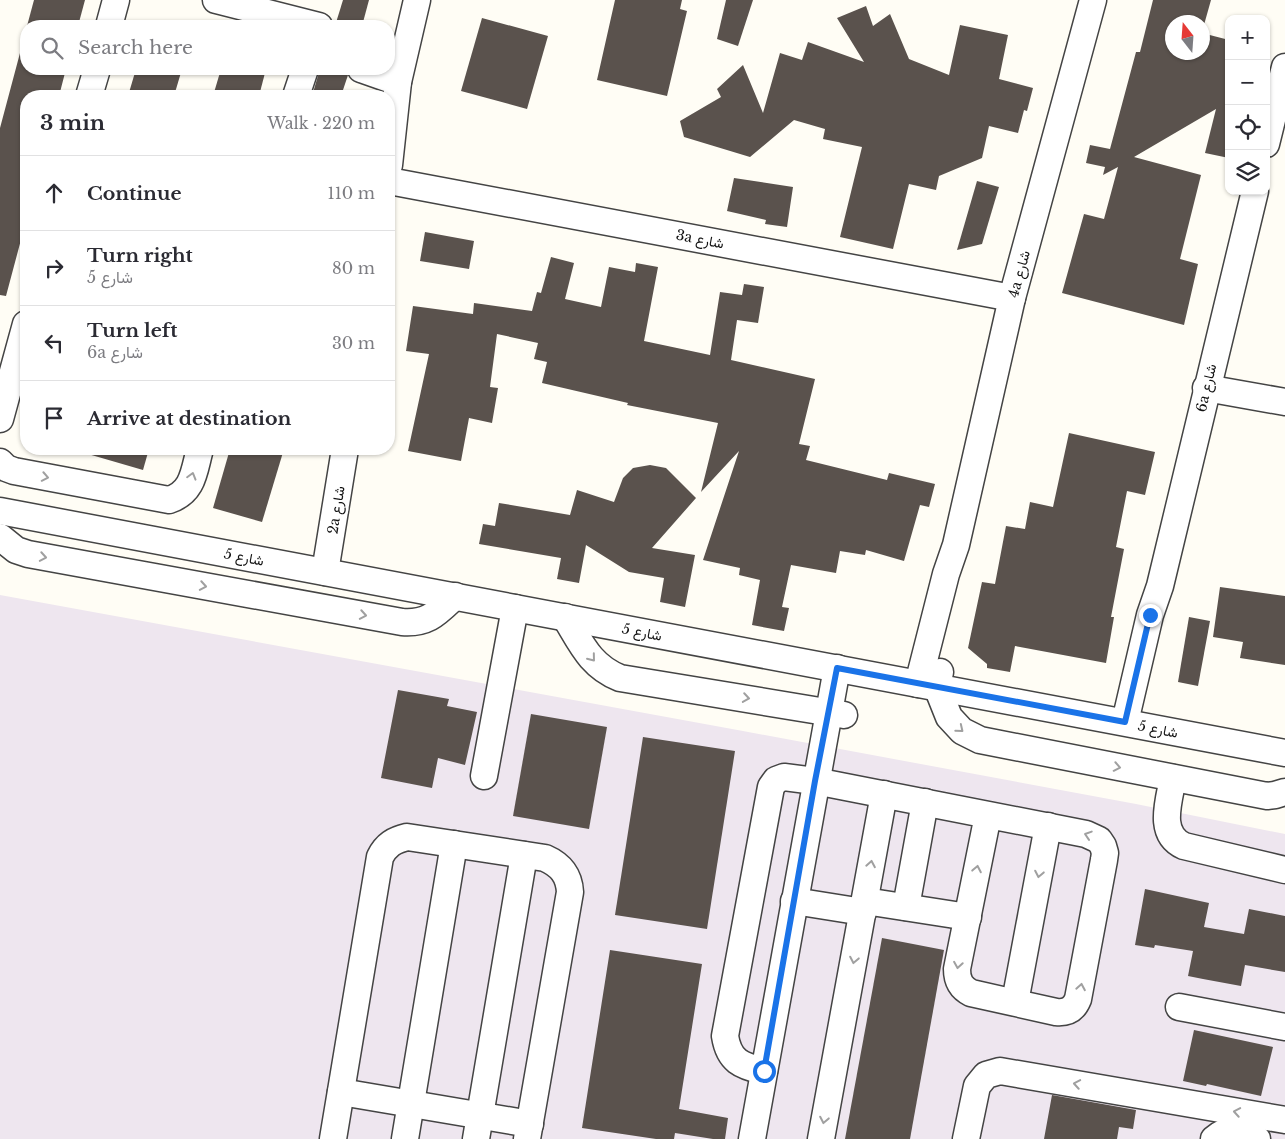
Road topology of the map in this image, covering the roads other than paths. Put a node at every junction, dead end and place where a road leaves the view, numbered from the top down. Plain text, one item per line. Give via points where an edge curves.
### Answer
1 (116, 0) edge
2 (216, 0) edge
3 (418, 0) edge
4 (1092, 2) edge
5 (111, 20) edge
6 (295, 20) edge
7 (397, 46) edge
8 (1285, 67) edge
9 (95, 75) edge
10 (303, 75) edge
11 (378, 75) edge
12 (398, 82) junction
13 (91, 90) edge
14 (298, 90) edge
15 (395, 110) edge
16 (1270, 128) edge
17 (395, 181) edge
18 (1254, 195) edge
19 (1012, 298) junction
20 (20, 346) edge
21 (1208, 379) junction
22 (1285, 388) edge
23 (1285, 402) edge
24 (0, 419) edge
25 (198, 455) edge
26 (335, 455) edge
27 (344, 455) edge
28 (0, 462) edge
29 (0, 511) edge
30 (0, 537) edge
31 (317, 570) junction
32 (455, 596) junction
33 (515, 608) junction
34 (565, 617) junction
35 (844, 670) junction
36 (928, 685) junction
37 (836, 713) junction
38 (1134, 724) junction
39 (1285, 752) edge
40 (484, 776) dead end
41 (1173, 778) junction
42 (823, 782) junction
43 (1285, 792) edge
44 (884, 794) junction
45 (925, 802) junction
46 (988, 814) junction
47 (1048, 826) junction
48 (454, 844) junction
49 (524, 855) junction
50 (1285, 870) edge
51 (794, 901) junction
52 (864, 906) junction
53 (906, 907) junction
54 (968, 917) junction
55 (1015, 1002) junction
56 (1179, 1007) dead end
57 (1285, 1027) edge
58 (764, 1071) junction
59 (341, 1092) junction
60 (411, 1104) junction
61 (1285, 1120) edge
62 (478, 1127) edge
63 (529, 1132) edge
64 (333, 1139) edge
65 (405, 1139) edge
66 (752, 1139) edge
67 (821, 1139) edge
68 (966, 1139) edge
69 (1214, 1139) edge
70 (1256, 1139) edge

1 - 5 street
2 - 6 street
3 - 7 street
4 - 19 street, 4a شارع
7 - 12 street
8 - 16 street
9 - 13 street
10 - 14 street
11 - 12 street
12 - 15 street
17 - 19 street, 3a شارع
18 - 21 street, 6a شارع
19 - 36 street, 4a شارع via 956,545 946,574
20 - 24 street
21 - 22 street
21 - 23 street
21 - 38 street, 6a شارع via 1160,586 1150,615
28 -> 25 street via 14,471 169,500 184,493 189,486
26 - 31 street, 2a شارع
27 - 31 street, 2a شارع
29 - 31 street, شارع 5
30 -> 32 street via 16,550 28,554 402,622 426,620
31 - 32 street, شارع 5
32 - 33 street, شارع 5
33 - 34 street, شارع 5
33 - 40 street
34 - 35 street, شارع 5
34 -> 37 street via 599,667 620,678
35 - 36 street, شارع 5
35 - 37 street
36 - 38 street, شارع 5
36 -> 41 street via 962,731 980,740
37 - 42 street
38 - 39 street, شارع 5
41 - 43 street via 1267,796
41 - 50 street via 1167,825 1177,843
42 - 44 street
42 - 51 street
42 - 58 street via 784,777 771,787 725,1036 731,1056 749,1068
44 - 45 street
52 -> 44 street
45 - 46 street
45 - 53 street
46 - 47 street
54 -> 46 street
47 -> 55 street
55 -> 47 street via 1056,1012 1067,1011 1076,1004 1080,990 1105,853 1099,840 1093,836
48 - 49 street
48 - 59 street via 407,837 397,839 383,850
48 - 60 street
49 - 62 street
49 - 63 street via 545,858 561,867 570,883
51 - 52 street
51 - 58 street
52 - 53 street
52 -> 67 street
53 - 54 street
54 -> 55 street via 957,969 958,981 972,993
56 - 57 street
58 - 66 street
59 - 60 street
59 - 64 street
60 - 62 street
60 - 65 street
61 -> 68 street via 1000,1071 986,1074 977,1086
62 - 63 street
69 - 70 street via 1236,1130

